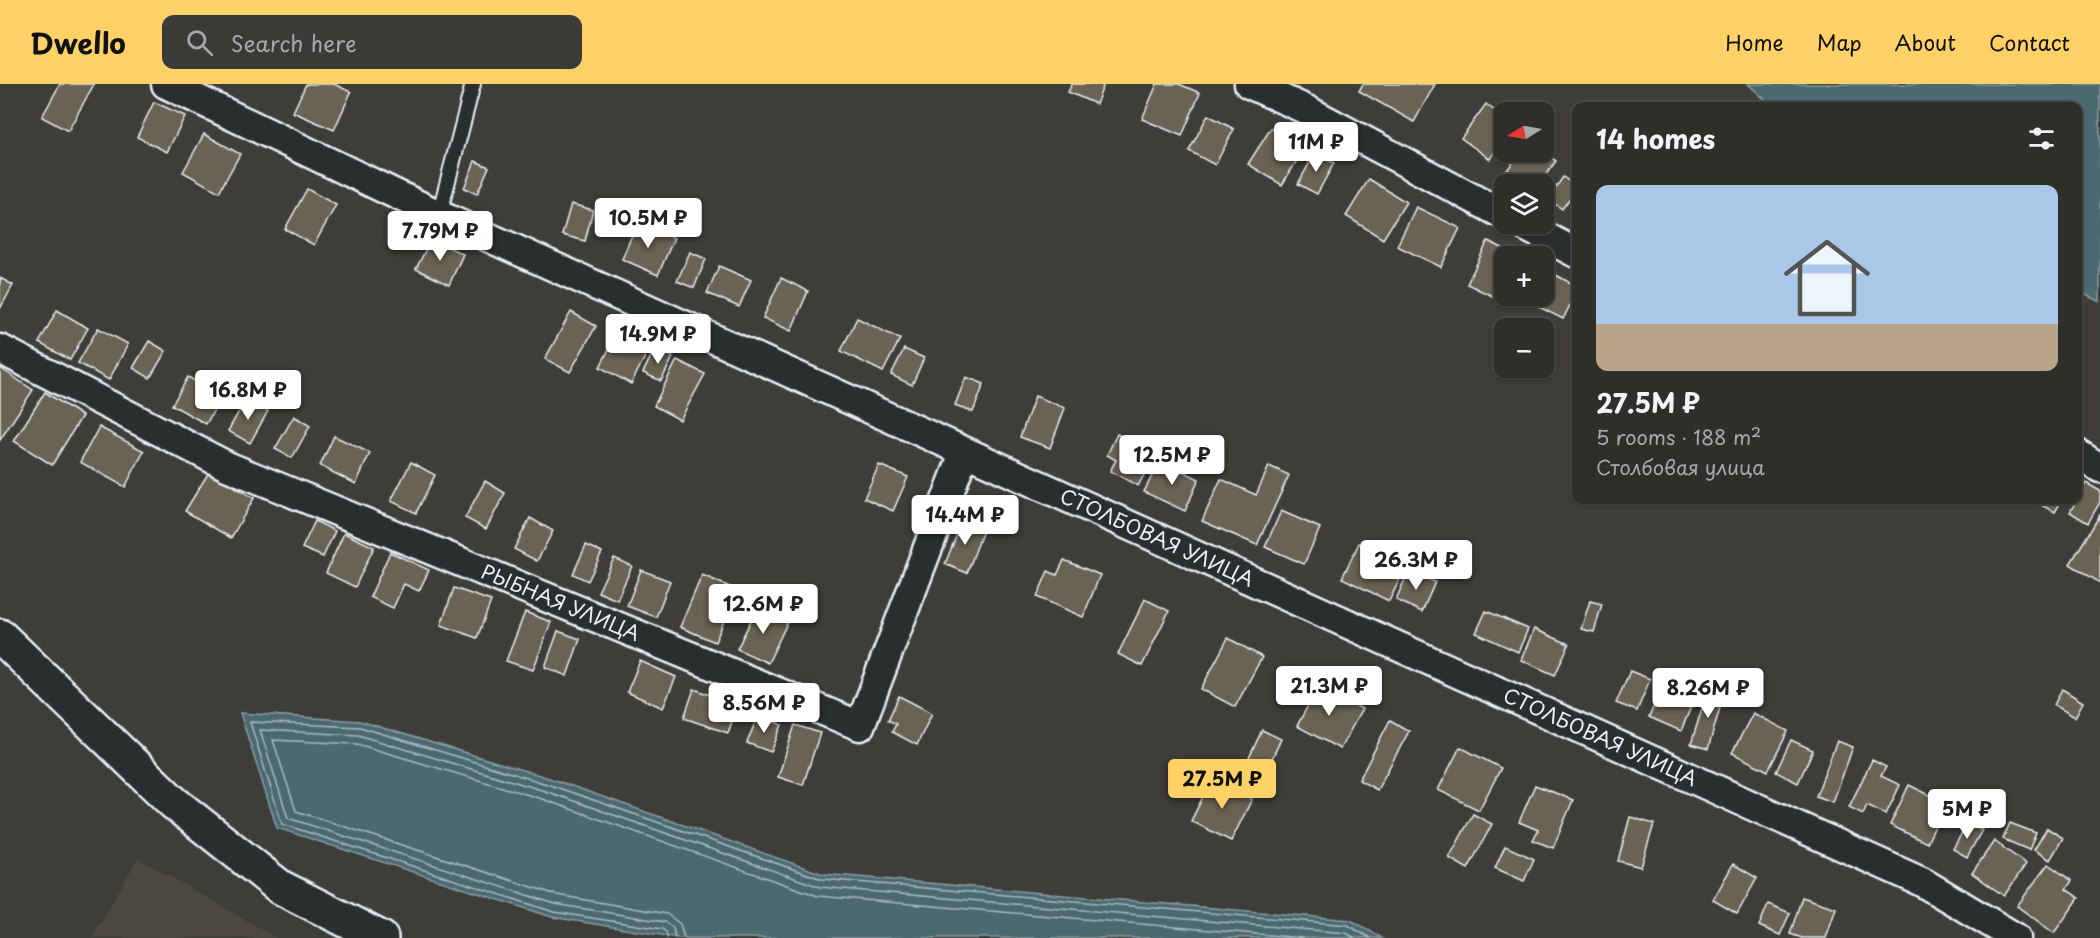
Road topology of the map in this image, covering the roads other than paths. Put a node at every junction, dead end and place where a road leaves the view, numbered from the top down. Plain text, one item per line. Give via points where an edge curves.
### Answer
1 (166, 84) edge
2 (473, 84) edge
3 (1249, 84) edge
4 (1494, 210) edge
5 (439, 215) junction
6 (1540, 234) edge
7 (1572, 251) edge
8 (0, 349) edge
9 (964, 453) junction
10 (2082, 456) edge
11 (2100, 468) edge
12 (0, 636) edge
13 (381, 938) edge
14 (2016, 938) edge

1 - 5 street, СТОЛБОВАЯ УЛИЦА
2 - 5 lane
3 - 4 street
5 - 9 street, СТОЛБОВАЯ УЛИЦА
6 - 7 street
8 - 9 street, РЫБНАЯ УЛИЦА via 227,466 860,726
9 - 14 street, СТОЛБОВАЯ УЛИЦА via 1922,882
10 - 11 street
12 - 13 street via 174,803 280,887

